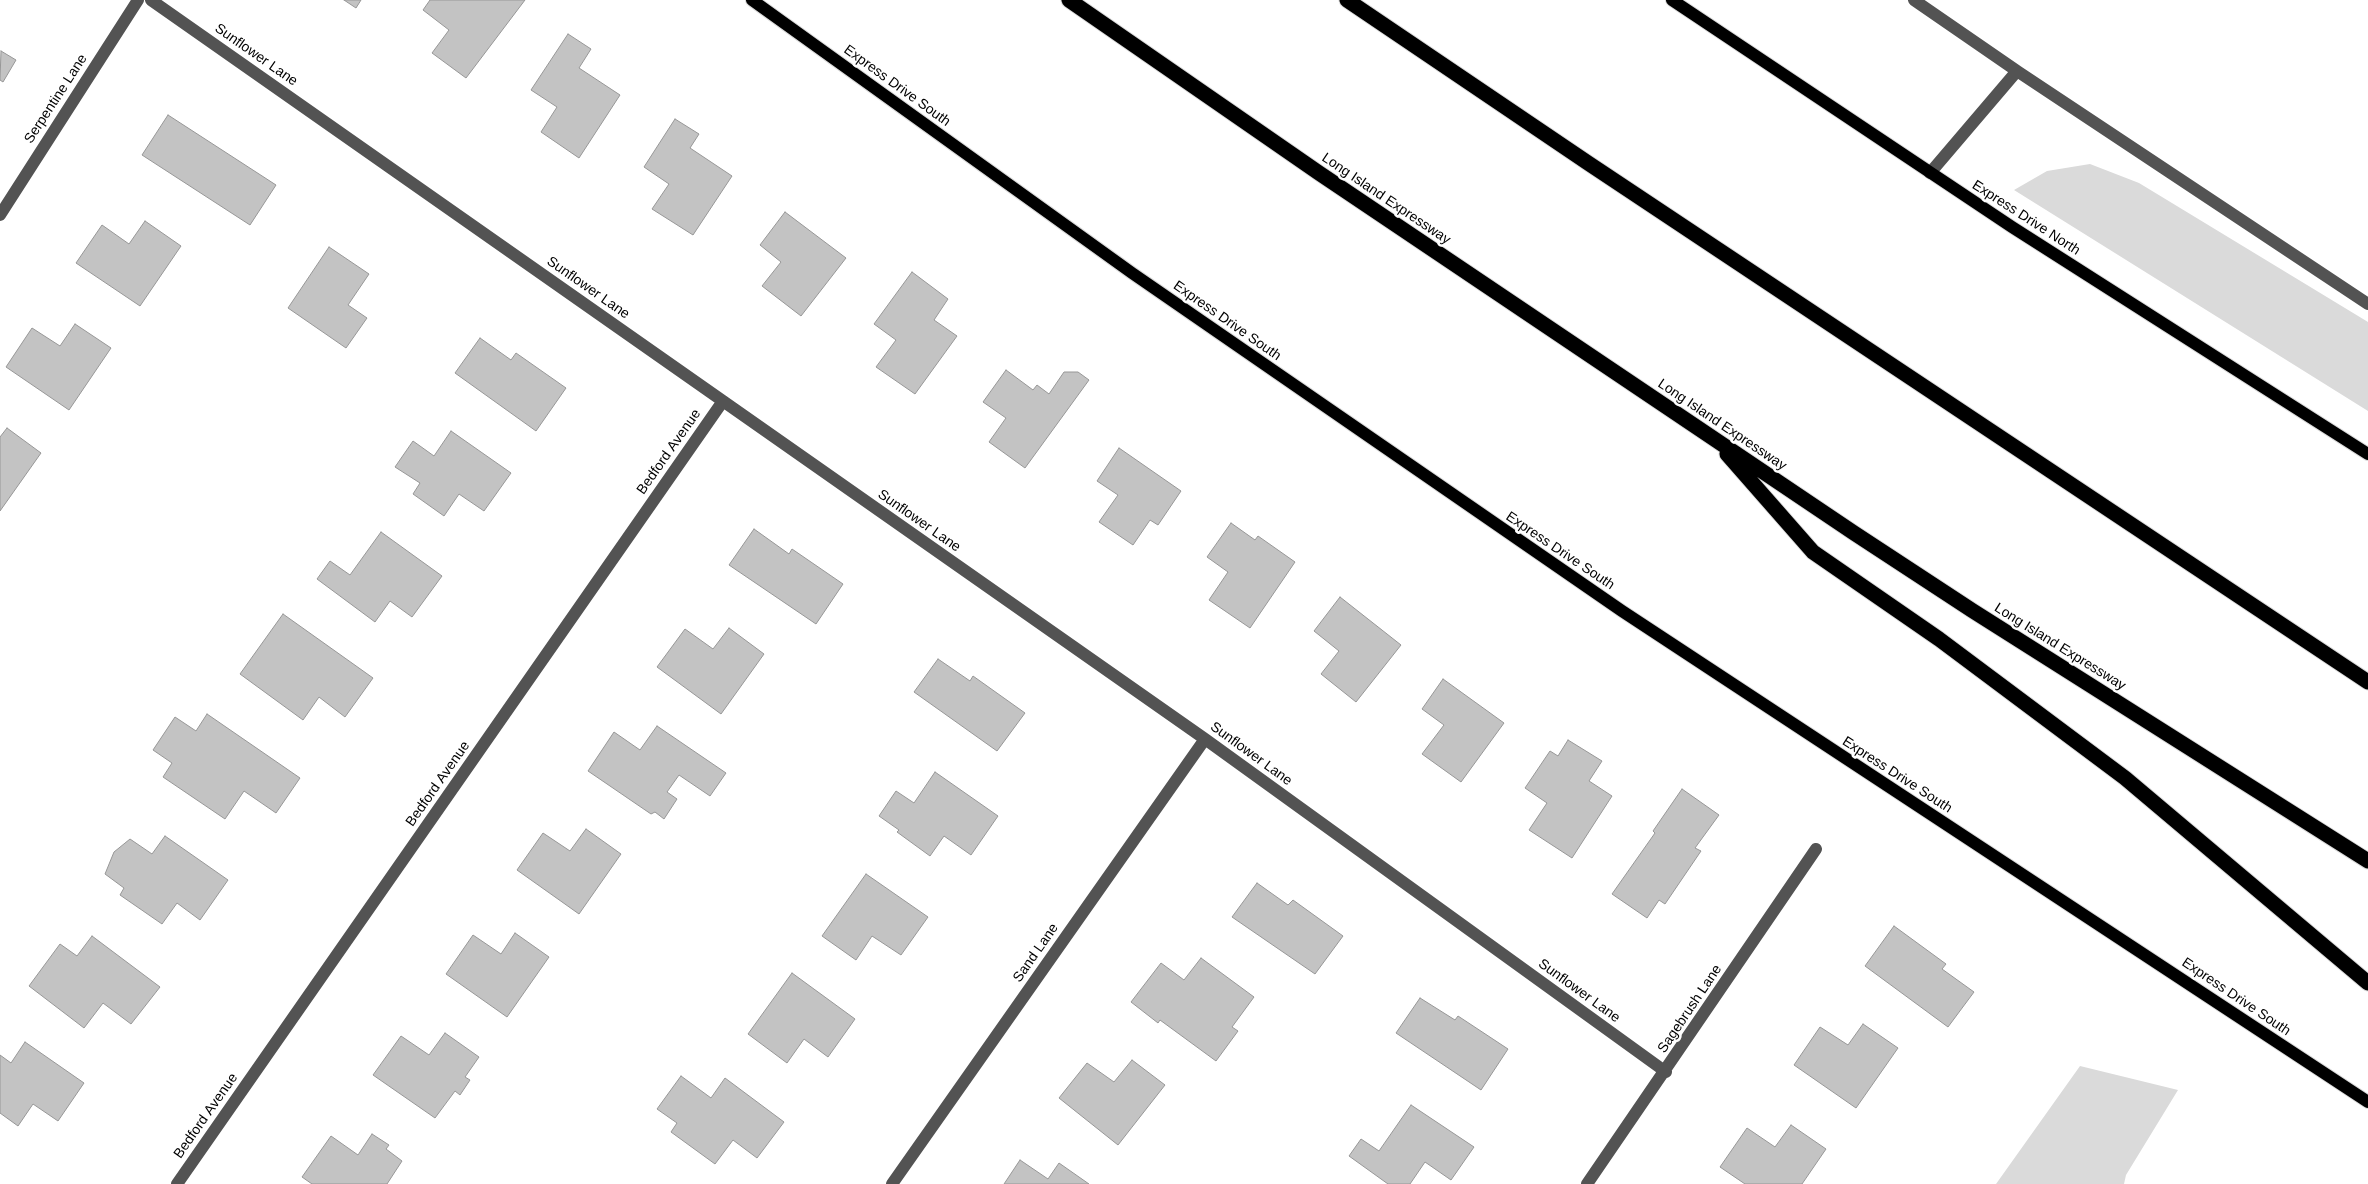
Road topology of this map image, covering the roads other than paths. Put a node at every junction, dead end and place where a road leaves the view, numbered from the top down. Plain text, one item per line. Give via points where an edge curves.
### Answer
1 (138, 0) edge
2 (151, 0) edge
3 (752, 0) edge
4 (1069, 0) edge
5 (1347, 0) edge
6 (1672, 0) edge
7 (1914, 0) edge
8 (2017, 70) junction
9 (1930, 173) junction
10 (0, 214) edge
11 (2368, 304) edge
12 (723, 401) junction
13 (1713, 438) junction
14 (2368, 454) edge
15 (2368, 682) edge
16 (1205, 739) junction
17 (1816, 850) dead end
18 (2368, 861) edge
19 (2368, 983) edge
20 (1666, 1072) junction
21 (2368, 1102) edge
22 (177, 1184) edge
23 (892, 1184) edge
24 (1587, 1184) edge

1 - 10 street, Serpentine Lane
2 - 12 street, Sunflower Lane
3 - 21 main road, Express Drive South via 1132,273 1622,612
4 - 13 highway, Long Island Expressway
5 - 15 highway via 1588,164
6 - 9 main road, Express Drive North
7 - 8 street
8 - 9 street
8 - 11 street
9 - 14 main road, Express Drive North
12 - 16 street, Sunflower Lane
12 - 22 street, Bedford Avenue
13 - 18 highway, Long Island Expressway via 1973,611
13 - 19 highway via 1813,552 1940,639 2125,778
16 - 20 street, Sunflower Lane
16 - 23 street, Sand Lane
17 - 20 street, Sagebrush Lane
20 - 24 street, Sagebrush Lane

